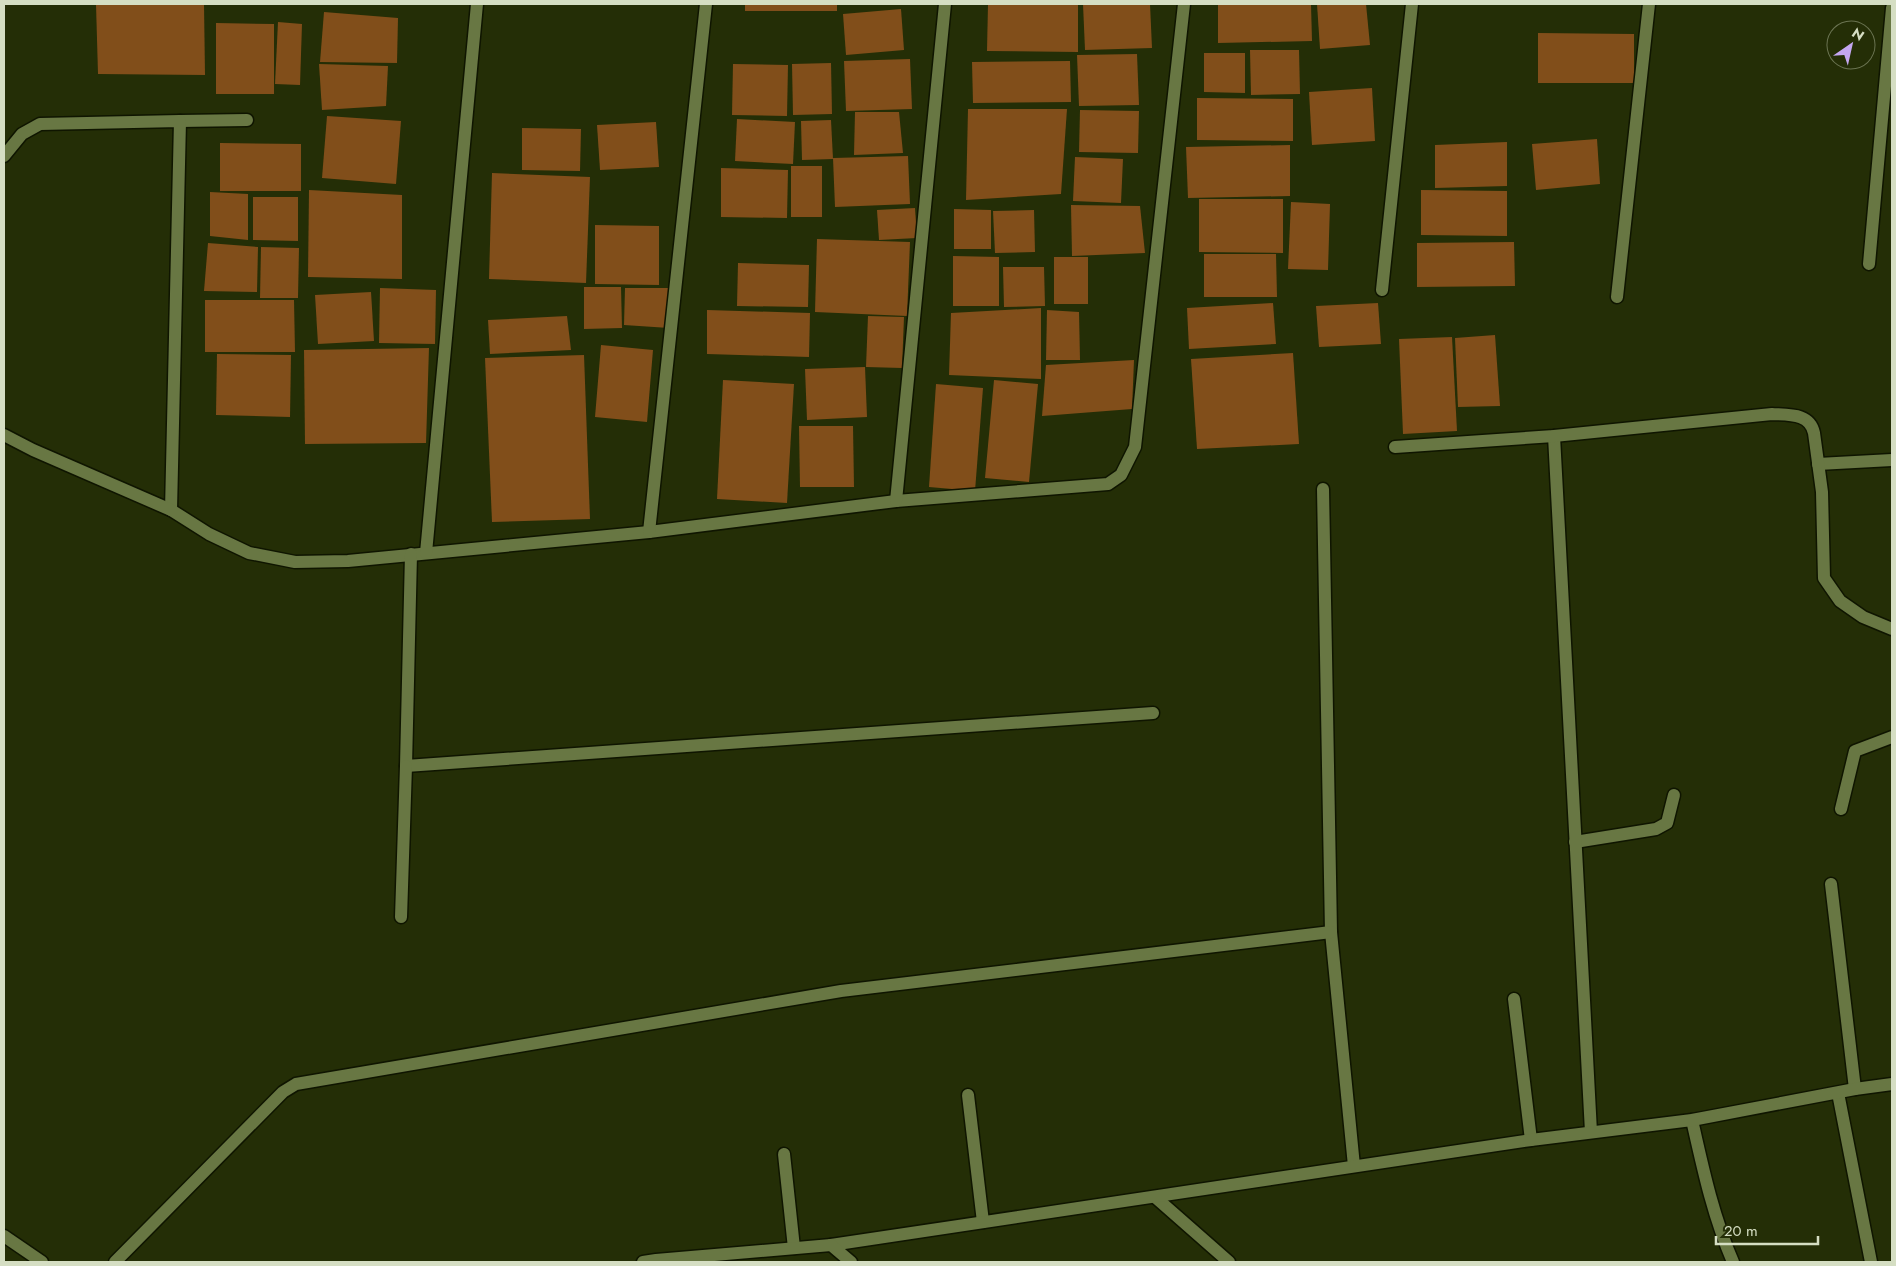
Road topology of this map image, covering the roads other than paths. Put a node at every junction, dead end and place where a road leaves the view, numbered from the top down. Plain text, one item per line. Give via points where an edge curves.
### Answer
1 (477, 4) edge
2 (706, 4) edge
3 (945, 4) edge
4 (1184, 4) edge
5 (1412, 4) edge
6 (1648, 4) edge
7 (1892, 8) edge
8 (247, 120) dead end
9 (180, 121) junction
10 (4, 156) edge
11 (1869, 264) dead end
12 (1382, 290) dead end
13 (1617, 297) dead end
14 (4, 435) edge
15 (1554, 436) junction
16 (1395, 448) dead end
17 (1892, 460) edge
18 (1818, 464) junction
19 (1323, 489) dead end
20 (896, 501) junction
21 (171, 510) junction
22 (649, 532) junction
23 (426, 553) junction
24 (411, 554) junction
25 (1892, 629) edge
26 (1153, 713) dead end
27 (1892, 737) edge
28 (406, 766) junction
29 (1674, 795) dead end
30 (1841, 808) dead end
31 (1574, 842) junction
32 (1831, 884) dead end
33 (401, 916) dead end
34 (1331, 932) junction
35 (1514, 999) dead end
36 (1892, 1084) edge
37 (1855, 1089) junction
38 (1838, 1093) junction
39 (968, 1095) dead end
40 (1692, 1120) junction
41 (1591, 1132) junction
42 (1530, 1140) junction
43 (784, 1154) dead end
44 (1354, 1166) junction
45 (1155, 1197) junction
46 (983, 1222) junction
47 (4, 1236) edge
48 (831, 1245) junction
49 (794, 1248) junction
50 (42, 1262) edge
51 (115, 1262) edge
52 (643, 1262) edge
53 (851, 1262) edge
54 (1229, 1262) edge
55 (1733, 1262) edge
56 (1871, 1262) edge

1 - 23 street
2 - 22 street
3 - 20 street
4 - 20 street via 1141,406 1135,448 1128,464 1121,475 1108,484
5 - 12 street
6 - 13 street
7 - 11 street
8 - 9 street
9 - 10 street via 40,124 22,134
9 - 21 street
14 - 21 street
15 - 16 street
15 - 18 street via 1772,414 1795,415 1813,426
15 - 31 street
17 - 18 street
18 - 25 street via 1822,492 1824,578 1840,601 1863,617
19 - 34 street
20 - 22 street
21 - 24 street via 249,554 295,562 348,561
22 - 23 street
23 - 24 street
24 - 28 street
26 - 28 street
27 - 30 street via 1854,751
28 - 33 street
29 - 31 street via 1667,823 1656,829
31 - 41 street
32 - 37 street
34 - 44 street
34 - 51 street via 841,991 296,1084 283,1092
35 - 42 street
36 - 37 street
37 - 38 street
38 - 40 street
38 - 56 street
39 - 46 street
40 - 41 street
40 - 55 street via 1710,1199
41 - 42 street
42 - 44 street
43 - 49 street
44 - 45 street
45 - 46 street
45 - 54 street
46 - 48 street
47 - 50 street
48 - 49 street
48 - 53 street
49 - 52 street

